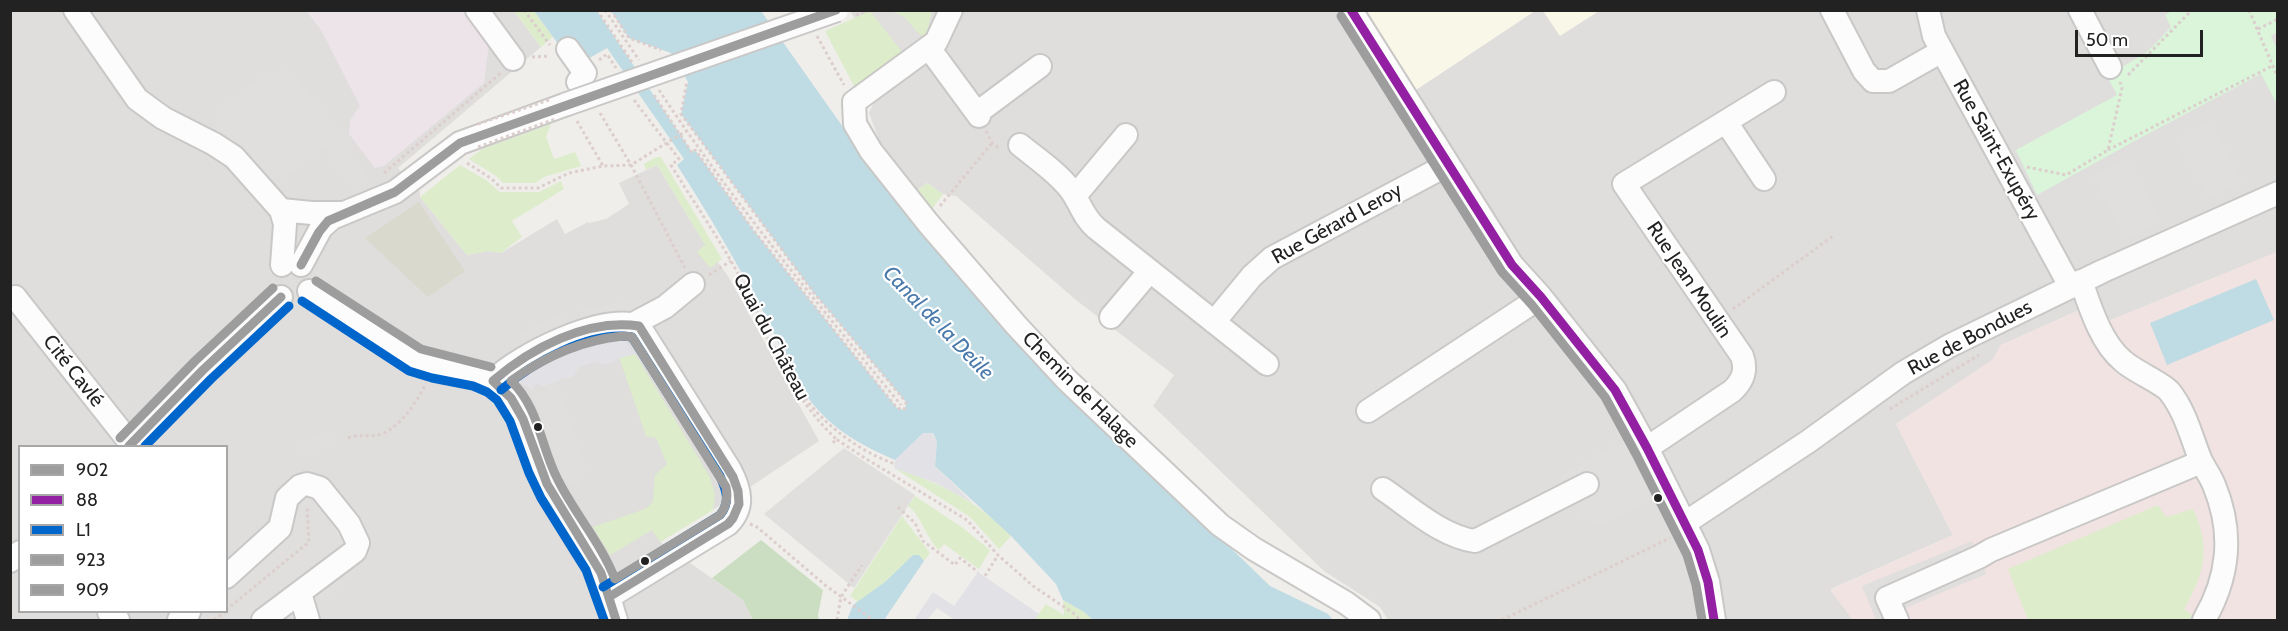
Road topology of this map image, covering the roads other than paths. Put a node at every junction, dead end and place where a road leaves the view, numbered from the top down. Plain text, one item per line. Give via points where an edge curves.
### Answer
1 (75, 10) edge
2 (477, 10) edge
3 (837, 10) edge
4 (951, 10) edge
5 (1351, 10) edge
6 (1832, 10) edge
7 (1928, 10) edge
8 (2080, 10) edge
9 (929, 48) junction
10 (559, 50) road end
11 (1942, 51) junction
12 (513, 59) road end
13 (1040, 66) dead end
14 (2110, 67) road end
15 (578, 82) dead end
16 (1774, 92) dead end
17 (1726, 122) junction
18 (1126, 135) dead end
19 (1020, 145) road end
20 (1447, 165) junction
21 (1764, 179) dead end
22 (2277, 193) edge
23 (1075, 196) junction
24 (281, 210) junction
25 (343, 213) junction
26 (292, 265) junction
27 (1149, 272) junction
28 (693, 284) road end
29 (2075, 284) junction
30 (309, 291) junction
31 (15, 297) dead end
32 (281, 297) junction
33 (1541, 297) junction
34 (1111, 317) dead end
35 (1214, 322) junction
36 (638, 327) junction
37 (1267, 364) dead end
38 (493, 381) junction
39 (1368, 411) dead end
40 (129, 445) edge
41 (131, 445) edge
42 (1647, 448) junction
43 (2201, 462) junction
44 (1587, 484) dead end
45 (1383, 489) dead end
46 (1687, 526) junction
47 (228, 575) edge
48 (300, 593) junction
49 (609, 597) junction
50 (263, 621) edge
51 (308, 621) edge
52 (616, 621) edge
53 (1369, 621) edge
54 (1714, 621) edge
55 (1897, 621) edge
56 (2204, 621) edge

1 - 24 street via 137,99 234,157
2 - 12 street
3 - 25 street, bridge via 572,112 522,120 460,143 395,192
4 - 9 street via 940,35
5 - 20 street
6 - 11 street via 1873,81 1889,81
7 - 11 street, Rue Saint-Exupéry
8 - 14 street
9 - 13 street via 978,115
9 - 53 street, Chemin de Halage via 854,102 854,118 865,141 928,223 1067,380 1207,514 1254,549 1338,598
10 - 15 street via 585,73
11 - 29 street, Rue Saint-Exupéry
16 - 17 street, Rue Jean Moulin
17 - 21 street
17 - 42 street, Rue Jean Moulin via 1624,184 1742,356 1744,368 1741,381 1732,391
18 - 23 street
19 - 23 street via 1066,183
20 - 33 street via 1516,272
20 - 35 street, Rue Gérard Leroy via 1272,258
22 - 29 street, Rue de Bondues
23 - 27 street via 1090,223
24 - 25 street
24 - 26 street
25 - 26 street via 321,228
26 - 30 street via 310,276
26 - 32 street via 276,272 273,280
27 - 34 street
27 - 35 street
28 - 36 street
29 - 43 street, Rue Saint-Exupéry via 2121,360 2167,389 2184,413
29 - 46 street, Rue de Bondues via 1914,366
30 - 32 street via 295,300
30 - 38 street via 415,360 432,368
31 - 40 street, Cité Cavlé
32 - 41 street
33 - 39 street
33 - 42 street via 1615,390
35 - 37 street
36 - 38 street via 623,323 559,341 522,359
36 - 49 street via 736,482 740,499 735,517 728,524
38 - 49 street via 517,405 547,484 597,564
42 - 46 street
43 - 55 street via 1887,598
43 - 56 street, Rue Saint-Exupéry via 2214,485 2225,523 2226,562 2217,598
44 - 45 street via 1475,541 1442,529
46 - 54 street via 1708,582
47 - 48 street via 280,528 292,492 300,486 315,485 349,524 358,543 355,550
48 - 50 street
48 - 51 street
49 - 52 street

